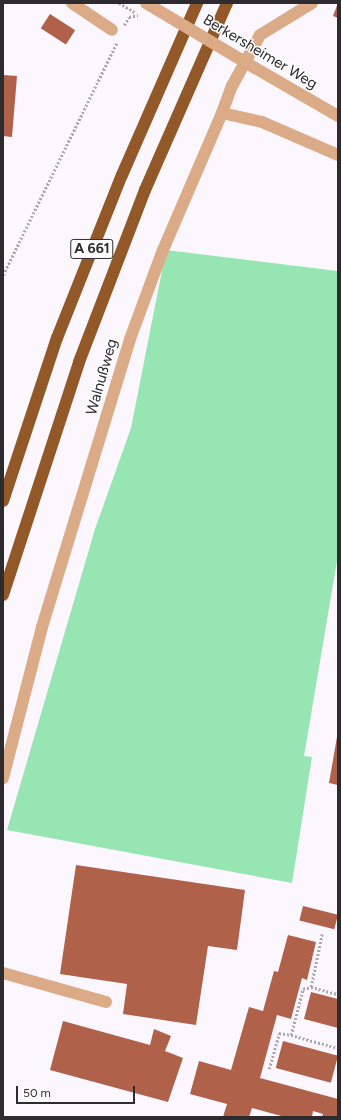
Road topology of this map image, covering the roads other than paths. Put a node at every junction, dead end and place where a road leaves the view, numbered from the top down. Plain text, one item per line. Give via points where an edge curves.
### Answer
1 (72, 3) edge
2 (146, 3) edge
3 (197, 3) edge
4 (226, 3) edge
5 (312, 3) edge
6 (116, 33) road end
7 (222, 113) junction
8 (338, 116) edge
9 (338, 155) edge
10 (3, 501) edge
11 (3, 595) edge
12 (3, 778) edge
13 (3, 973) edge
14 (106, 1002) dead end

1 - 6 street
2 - 8 street, Berkersheimer Weg, bridge
3 - 10 highway, A 661 via 122,175 57,338
4 - 11 highway, A 661 via 145,190 79,362
5 - 7 street, Walnußweg via 266,30 253,45 232,86
7 - 9 street via 262,122
7 - 12 street, Walnußweg via 163,250 130,339 42,627
13 - 14 street

